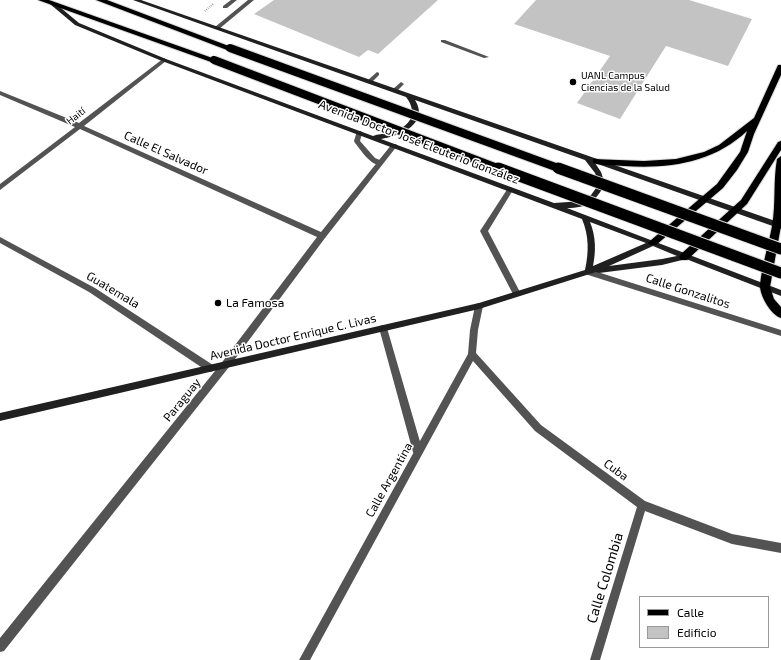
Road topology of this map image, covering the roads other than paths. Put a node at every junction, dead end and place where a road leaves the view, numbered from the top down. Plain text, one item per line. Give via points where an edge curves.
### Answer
1 (42, 0) edge
2 (100, 0) edge
3 (136, 0) edge
4 (234, 0) edge
5 (251, 0) edge
6 (53, 4) junction
7 (225, 7) dead end
8 (217, 28) junction
9 (443, 41) dead end
10 (486, 57) dead end
11 (164, 60) junction
12 (781, 67) edge
13 (377, 74) dead end
14 (370, 81) junction
15 (401, 84) dead end
16 (395, 90) junction
17 (0, 93) edge
18 (408, 95) junction
19 (758, 117) junction
20 (79, 126) junction
21 (358, 133) junction
22 (368, 137) junction
23 (781, 144) edge
24 (394, 146) junction
25 (587, 157) junction
26 (781, 159) edge
27 (596, 161) junction
28 (380, 163) junction
29 (0, 188) edge
30 (510, 190) junction
31 (705, 199) junction
32 (548, 204) junction
33 (735, 210) junction
34 (585, 219) junction
35 (779, 225) edge
36 (322, 236) junction
37 (0, 240) edge
38 (653, 243) junction
39 (781, 249) edge
40 (684, 257) junction
41 (588, 272) junction
42 (781, 273) edge
43 (765, 287) junction
44 (781, 293) edge
45 (517, 294) junction
46 (479, 306) junction
47 (781, 314) edge
48 (383, 328) junction
49 (781, 333) edge
50 (472, 354) junction
51 (226, 364) junction
52 (210, 368) junction
53 (0, 417) edge
54 (418, 452) junction
55 (642, 504) junction
56 (781, 548) edge
57 (0, 647) edge
58 (304, 660) edge
59 (596, 660) edge

1 - 6 highway, Avenida Doctor José Eleuterio González
2 - 39 highway, Avenida Doctor José Eleuterio González, bridge
3 - 8 main road
4 - 7 street
5 - 8 street
6 - 11 main road, Avenida Doctor José Eleuterio González via 77,24
6 - 42 highway, Avenida Doctor José Eleuterio González, bridge via 214,60
8 - 14 main road
9 - 10 street
11 - 20 street, Haití
11 - 21 main road, Avenida Doctor José Eleuterio González
12 - 19 main road
13 - 14 street
14 - 16 main road
15 - 16 street
16 - 18 main road
17 - 20 street, Calle El Salvador
18 - 22 main road via 415,106 415,116 410,125 399,133 384,137
18 - 25 main road
19 - 27 main road via 723,146 689,160 647,165
19 - 31 main road via 744,152 734,168 720,186
20 - 29 street, Haití
20 - 36 street, Calle El Salvador
21 - 22 main road, Avenida Doctor José Eleuterio González
21 - 28 street via 357,141 373,160
22 - 24 main road, Avenida Doctor José Eleuterio González
23 - 33 main road via 744,202
24 - 28 street, Paraguay
24 - 30 main road, Avenida Doctor José Eleuterio González
25 - 27 main road
25 - 32 main road via 598,172 602,184 598,193 589,203 575,206
26 - 35 main road via 778,179
27 - 31 main road
28 - 36 street, Paraguay
30 - 32 main road, Avenida Doctor José Eleuterio González
30 - 45 street via 484,231
31 - 33 main road
31 - 38 main road
32 - 34 main road, Avenida Doctor José Eleuterio González
33 - 35 main road
33 - 40 main road
34 - 38 main road, Avenida Doctor José Eleuterio González
34 - 41 main road via 591,231 593,244
35 - 43 main road
36 - 51 street, Paraguay
37 - 52 street, Guatemala via 92,290
38 - 40 main road, Avenida Doctor José Eleuterio González
38 - 41 main road, Avenida Doctor Enrique C. Livas
40 - 41 main road, Avenida Doctor Enrique C. Livas
40 - 43 main road, Avenida Doctor José Eleuterio González
41 - 45 main road, Avenida Doctor Enrique C. Livas
41 - 49 street, Calle Gonzalitos
43 - 44 main road, Avenida Doctor José Eleuterio González
43 - 47 main road via 770,301
45 - 46 main road, Avenida Doctor Enrique C. Livas
46 - 48 main road, Avenida Doctor Enrique C. Livas
46 - 50 street, Calle Argentina
48 - 51 main road, Avenida Doctor Enrique C. Livas
48 - 54 street
50 - 54 street, Calle Argentina
50 - 55 street, Cuba via 538,428
51 - 52 main road, Avenida Doctor Enrique C. Livas
51 - 57 street, Paraguay
52 - 53 main road, Avenida Doctor Enrique C. Livas
54 - 58 street, Calle Argentina
55 - 56 street, Cuba via 732,539
55 - 59 street, Calle Colombia

